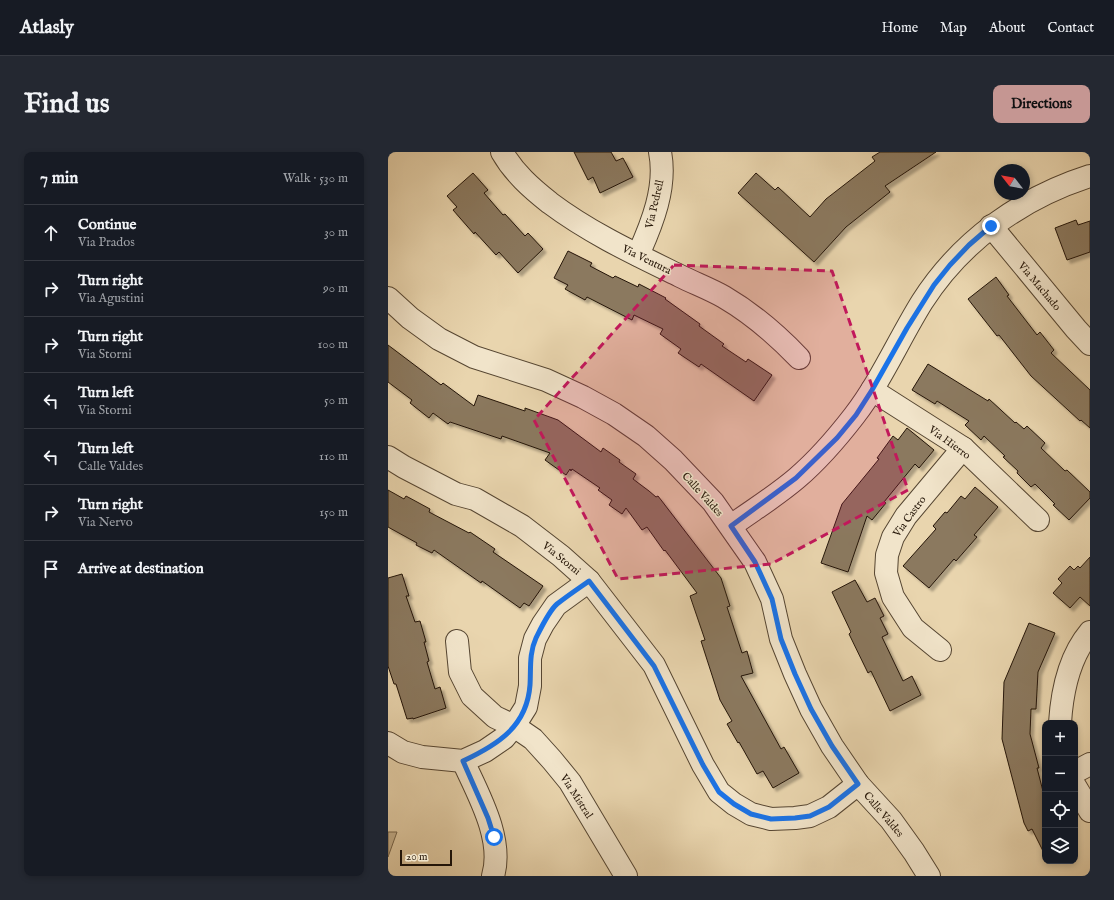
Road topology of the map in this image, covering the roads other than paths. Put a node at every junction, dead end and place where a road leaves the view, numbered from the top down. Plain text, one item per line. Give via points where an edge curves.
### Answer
1 (502, 152) edge
2 (660, 152) edge
3 (1090, 176) edge
4 (991, 226) junction
5 (638, 255) junction
6 (388, 298) edge
7 (1090, 344) edge
8 (800, 358) dead end
9 (872, 390) junction
10 (963, 448) junction
11 (388, 457) edge
12 (1038, 520) dead end
13 (731, 526) junction
14 (589, 581) junction
15 (1090, 632) edge
16 (457, 641) dead end
17 (940, 650) dead end
18 (1060, 720) edge
19 (514, 726) junction
20 (388, 743) edge
21 (463, 761) junction
22 (1090, 764) edge
23 (1078, 770) edge
24 (858, 784) junction
25 (1078, 791) edge
26 (1090, 811) edge
27 (493, 876) edge
28 (626, 876) edge
29 (929, 876) edge

1 - 5 street, Via Ventura via 516,173 551,204 609,241
2 - 5 street, Via Pedrell via 662,162 659,192 652,221
3 - 4 street via 1046,193
4 - 7 street, Via Machado
4 - 9 street via 969,245 934,285
5 - 8 street, Via Ventura via 723,296 777,334
6 - 13 street, Calle Valdes via 438,339 474,357 546,380 614,414 646,436 673,460 713,502
9 - 10 street, Via Hierro
9 - 13 street via 837,438 796,478
10 - 12 street, Via Hierro
10 - 17 street, Via Castro via 906,516 893,537 887,555 886,573 893,597 913,628
11 - 14 street, Via Storni via 456,494 475,499 522,526
13 - 24 street, Calle Valdes via 755,562 772,599 781,639 811,709
14 - 19 street via 556,605 536,639 530,658 530,686 526,707
14 - 24 street, Via Storni via 654,666 703,765 719,792 734,804 751,814 771,819 810,816 829,807
15 - 18 street via 1072,663 1064,685
16 - 19 street, Via Mistral via 460,672 472,696 495,717
19 - 21 street via 504,738 491,747
19 - 28 street, Via Mistral via 533,739 570,782
20 - 21 street via 402,752 422,757
21 - 27 street via 494,837 496,868
22 - 23 street
24 - 29 street, Calle Valdes via 891,820
25 - 26 street

